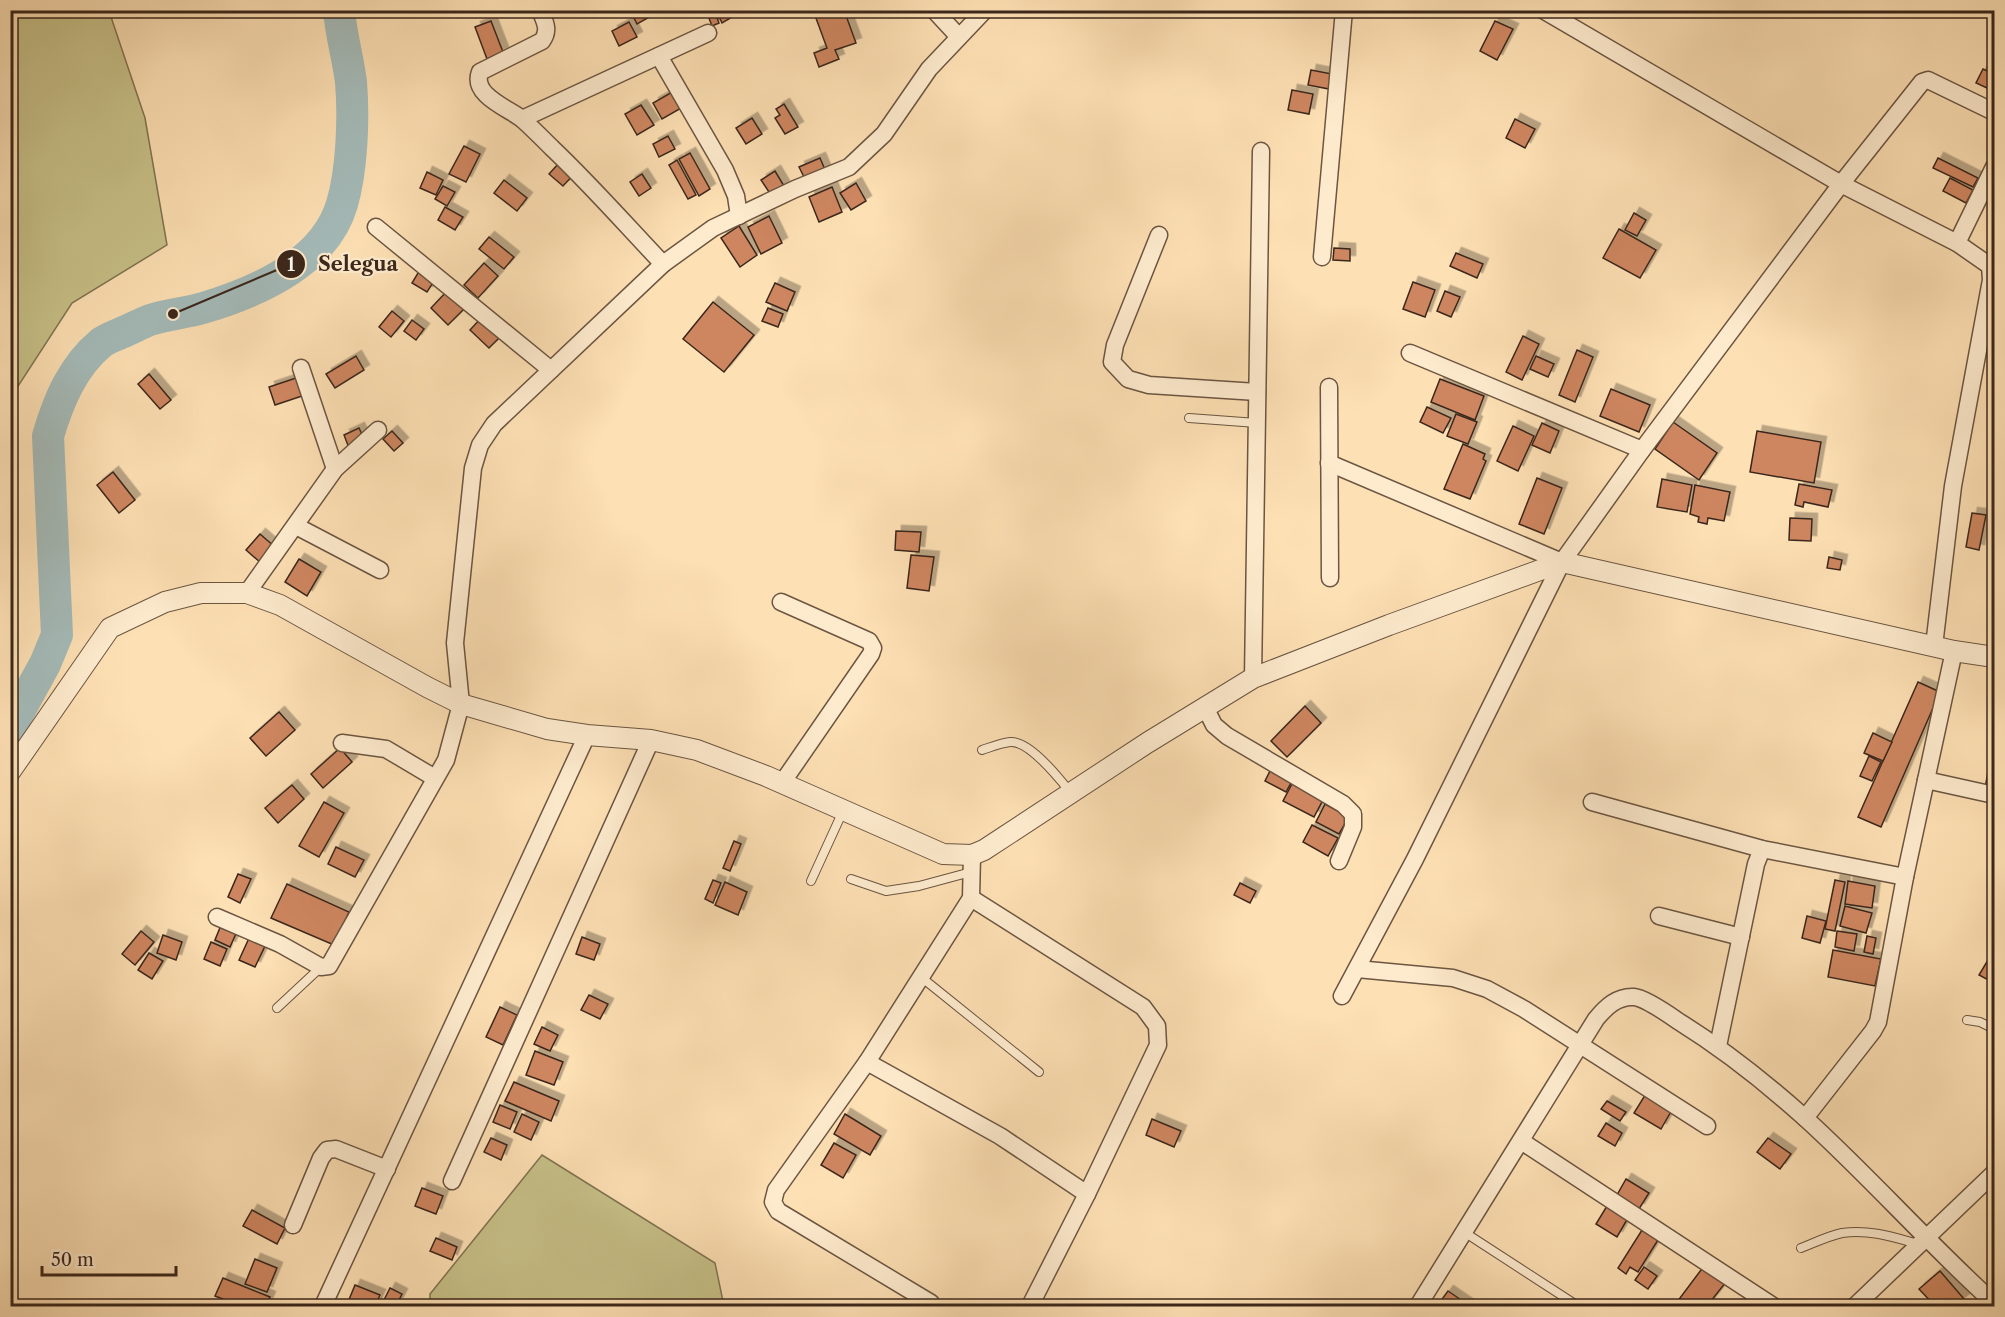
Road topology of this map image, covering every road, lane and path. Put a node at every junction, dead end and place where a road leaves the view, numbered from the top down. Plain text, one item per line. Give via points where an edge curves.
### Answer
1 (540, 10) edge
2 (934, 10) edge
3 (985, 10) edge
4 (1344, 10) edge
5 (1543, 10) edge
6 (708, 33) dead end
7 (959, 37) junction
8 (659, 56) junction
9 (1995, 112) edge
10 (522, 119) junction
11 (1261, 151) dead end
12 (1995, 167) edge
13 (1841, 184) junction
14 (739, 216) junction
15 (376, 227) dead end
16 (1159, 236) dead end
17 (1957, 243) junction
18 (1322, 257) dead end
19 (663, 264) junction
20 (1410, 353) dead end
21 (301, 368) dead end
22 (551, 370) junction
23 (1329, 387) dead end
24 (1257, 392) junction
25 (1189, 418) dead end
26 (1257, 423) junction
27 (378, 430) dead end
28 (1642, 450) junction
29 (1329, 463) junction
30 (335, 469) junction
31 (296, 526) junction
32 (1562, 562) junction
33 (380, 570) dead end
34 (1330, 578) dead end
35 (247, 593) junction
36 (781, 602) dead end
37 (1934, 646) junction
38 (1954, 651) junction
39 (1995, 657) edge
40 (1253, 678) junction
41 (462, 704) junction
42 (1205, 707) junction
43 (587, 735) junction
44 (651, 740) junction
45 (342, 743) dead end
46 (982, 750) dead end
47 (10, 772) edge
48 (435, 778) junction
49 (1926, 780) junction
50 (782, 783) junction
51 (1071, 793) junction
52 (1995, 795) edge
53 (1592, 802) dead end
54 (843, 810) junction
55 (1762, 849) junction
56 (1339, 861) dead end
57 (972, 863) junction
58 (1905, 877) junction
59 (851, 879) dead end
60 (811, 881) dead end
61 (971, 898) junction
62 (1659, 916) dead end
63 (218, 917) dead end
64 (1741, 937) junction
65 (321, 967) junction
66 (1357, 969) junction
67 (921, 977) junction
68 (1342, 996) dead end
69 (277, 1008) dead end
70 (1967, 1020) dead end
71 (1995, 1029) edge
72 (1580, 1045) junction
73 (1718, 1046) junction
74 (867, 1062) junction
75 (1039, 1072) dead end
76 (1805, 1118) junction
77 (1707, 1126) dead end
78 (1521, 1141) junction
79 (387, 1169) junction
80 (1995, 1173) edge
81 (452, 1181) dead end
82 (1087, 1194) junction
83 (293, 1226) dead end
84 (1464, 1232) junction
85 (1922, 1241) junction
86 (1801, 1248) dead end
87 (931, 1303) dead end
88 (1995, 1303) edge
89 (1862, 1304) edge
90 (323, 1306) edge
91 (1030, 1306) edge
92 (1418, 1306) edge
93 (1578, 1306) edge
94 (1773, 1306) edge

1 - 10 street via 547,26 542,41 480,72 478,78 486,94
2 - 7 street
3 - 7 street
4 - 18 street
5 - 13 street
6 - 8 street
7 - 14 street via 929,69 884,134 849,167
8 - 10 street
8 - 14 street via 724,170 736,196
9 - 13 street via 1928,80 1922,82
10 - 19 street
11 - 24 street
12 - 17 street
13 - 17 street
13 - 28 street
14 - 19 street via 713,228
15 - 22 street
16 - 24 street via 1112,362 1128,379 1149,385
17 - 37 street via 1989,266 1991,280 1953,486
19 - 22 street
20 - 28 street
21 - 30 street
22 - 41 street via 494,424 480,445 473,468 455,643
23 - 29 street
24 - 26 street
25 - 26 lane
26 - 40 street
27 - 30 street
28 - 32 street
29 - 32 street
29 - 34 street
30 - 31 street
31 - 33 street
31 - 35 street
32 - 37 street
32 - 40 street
32 - 66 street
35 - 41 street via 280,605
35 - 47 street via 201,593 165,602 110,628
36 - 50 street via 869,641 873,648
37 - 38 street
38 - 39 street
38 - 49 street
40 - 42 street
41 - 43 street via 547,729
41 - 48 street via 446,760
42 - 51 street
42 - 56 street via 1214,725 1227,736 1343,804 1353,814 1353,827
43 - 44 street
43 - 79 street
44 - 50 street via 697,750
44 - 81 street
45 - 48 street via 386,749
46 - 51 lane via 1012,741 1026,746
48 - 65 street via 328,966
49 - 52 street
49 - 58 street
50 - 54 street
51 - 57 street via 984,850
53 - 55 street
54 - 57 street via 942,854
54 - 60 lane
55 - 58 street
55 - 64 street
57 - 59 lane via 919,886 886,891
57 - 61 street
58 - 76 street via 1876,1027
61 - 67 street
61 - 82 street via 1143,1006 1157,1026 1158,1045
62 - 64 street
63 - 65 street
64 - 73 street
65 - 69 lane
66 - 68 street
66 - 72 street via 1472,983 1524,1009
67 - 74 street
67 - 75 lane
70 - 71 lane
72 - 73 street via 1606,1007 1619,999 1635,997
72 - 77 street
72 - 78 street
73 - 76 street
74 - 82 street via 1000,1136
74 - 87 street via 776,1190 773,1202 778,1211
76 - 85 street
78 - 84 street
78 - 94 street
79 - 83 street via 336,1149 327,1150
79 - 90 street
80 - 85 street
82 - 91 street
84 - 92 street
84 - 93 lane
85 - 86 lane via 1882,1234 1841,1233
85 - 88 street
85 - 89 street

